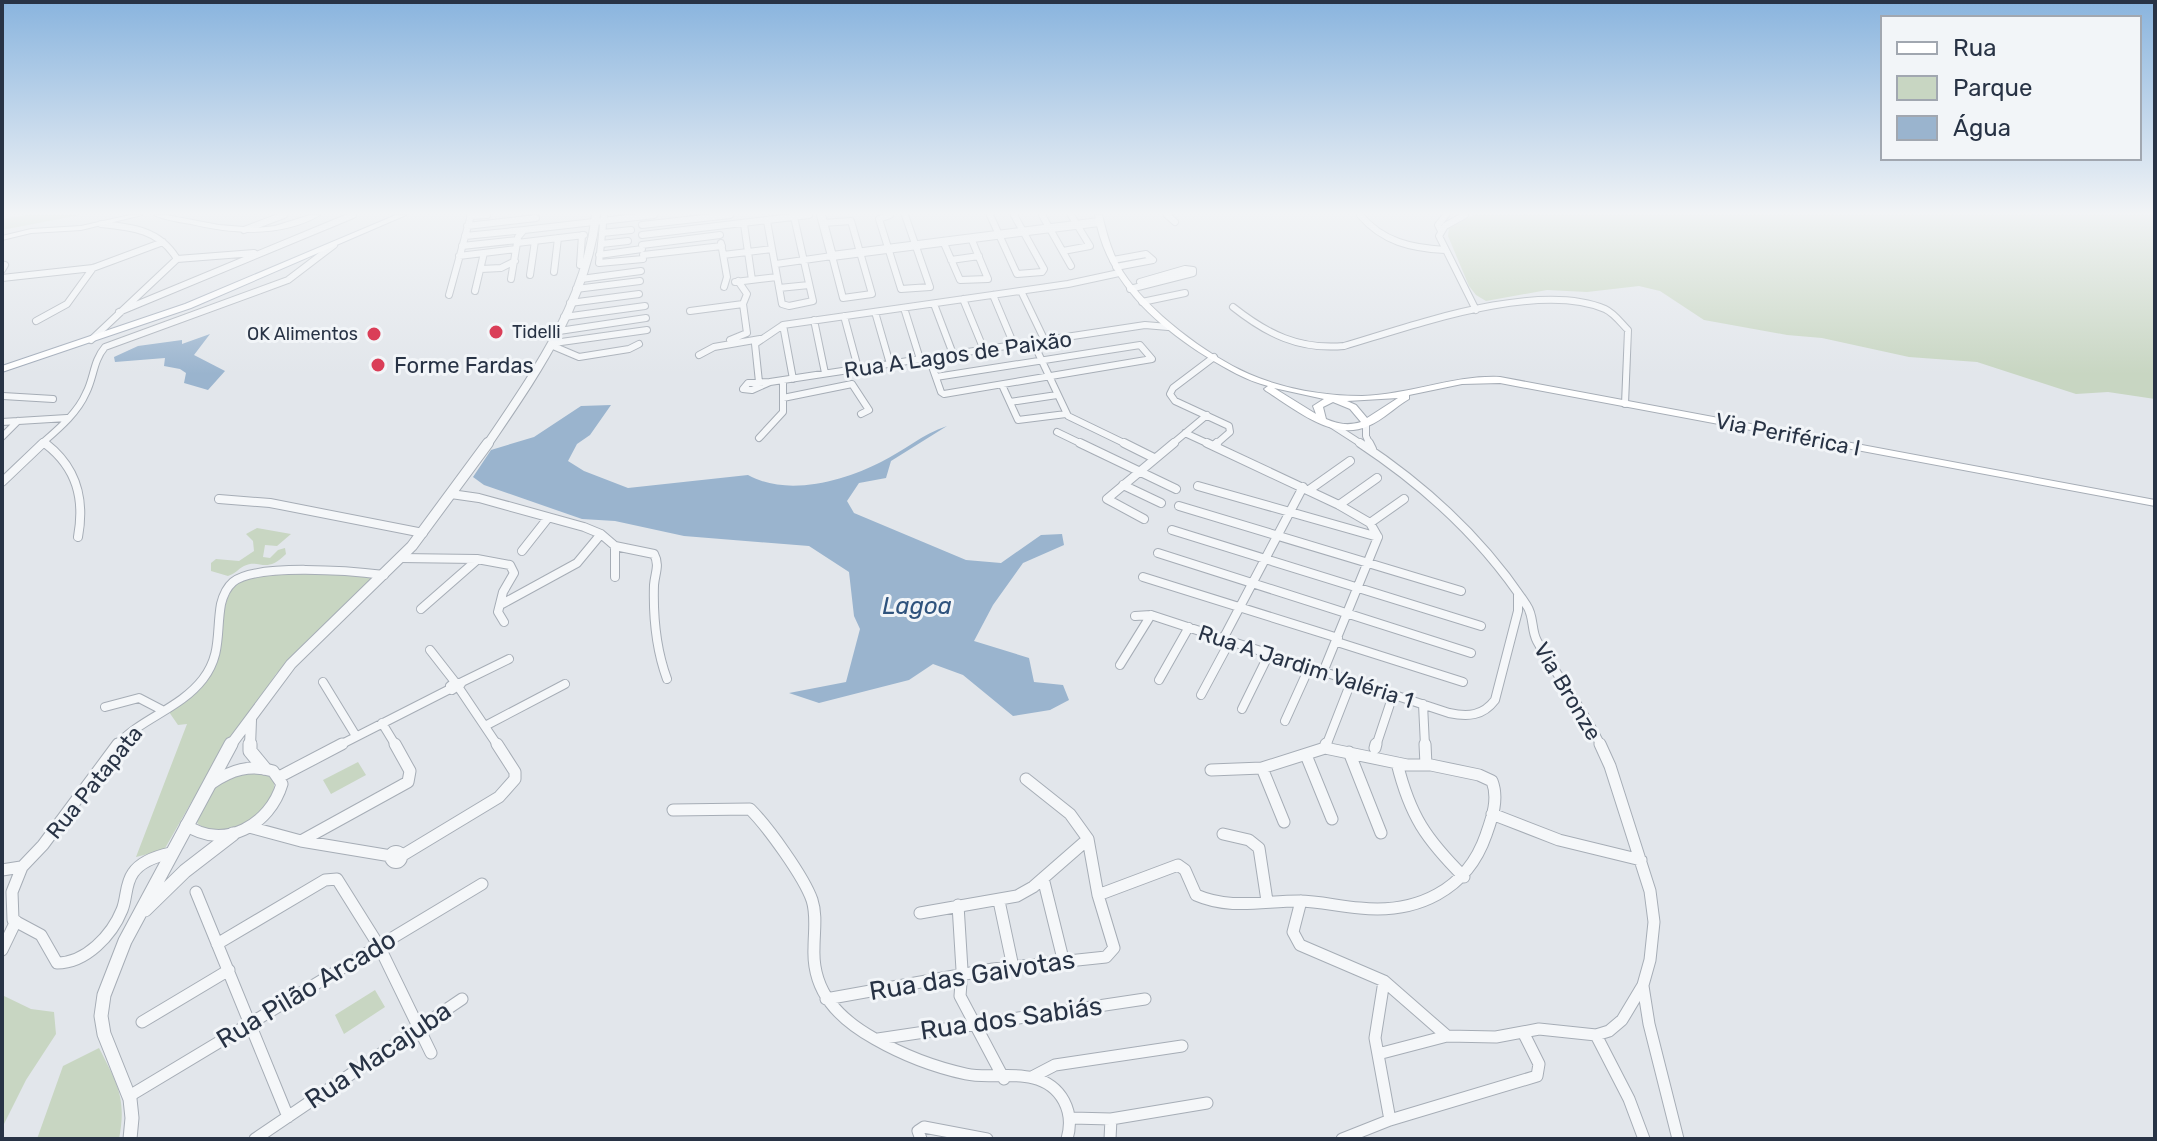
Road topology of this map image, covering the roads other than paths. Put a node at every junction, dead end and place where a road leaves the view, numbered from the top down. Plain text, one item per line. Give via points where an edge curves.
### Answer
1 (91, 268) edge
2 (93, 268) edge
3 (167, 268) edge
4 (224, 268) edge
5 (278, 268) edge
6 (307, 268) edge
7 (456, 268) edge
8 (496, 268) edge
9 (513, 268) edge
10 (531, 268) edge
11 (554, 268) edge
12 (585, 268) edge
13 (724, 268) edge
14 (750, 268) edge
15 (776, 268) edge
16 (805, 268) edge
17 (835, 268) edge
18 (866, 268) edge
19 (895, 268) edge
20 (925, 268) edge
21 (955, 268) edge
22 (984, 268) edge
23 (1014, 268) edge
24 (1044, 268) edge
25 (1111, 268) edge
26 (1117, 268) edge
27 (1454, 268) edge
28 (481, 269) joint
29 (641, 271) dead end
30 (554, 272) dead end
31 (530, 275) dead end
32 (777, 277) junction
33 (2, 278) edge
34 (511, 279) dead end
35 (581, 279) junction
36 (752, 280) junction
37 (640, 281) dead end
38 (738, 281) junction
39 (809, 285) junction
40 (1128, 287) junction
41 (779, 288) junction
42 (576, 289) junction
43 (475, 291) dead end
44 (1021, 291) junction
45 (639, 294) dead end
46 (449, 295) dead end
47 (993, 295) junction
48 (1187, 295) dead end
49 (963, 299) junction
50 (570, 303) junction
51 (743, 304) junction
52 (934, 304) junction
53 (645, 306) dead end
54 (1233, 307) dead end
55 (904, 308) junction
56 (1147, 308) junction
57 (1476, 310) junction
58 (690, 311) dead end
59 (119, 312) junction
60 (875, 312) junction
61 (844, 316) junction
62 (564, 317) junction
63 (646, 318) dead end
64 (814, 320) junction
65 (36, 321) dead end
66 (602, 324) junction
67 (783, 325) junction
68 (1145, 325) junction
69 (1168, 327) junction
70 (647, 330) dead end
71 (604, 337) junction
72 (761, 339) junction
73 (555, 340) junction
74 (90, 341) junction
75 (1045, 341) junction
76 (1033, 342) junction
77 (733, 343) junction
78 (639, 344) dead end
79 (1014, 345) junction
80 (984, 350) junction
81 (953, 354) junction
82 (699, 355) dead end
83 (1214, 357) junction
84 (925, 359) junction
85 (1041, 360) junction
86 (890, 364) junction
87 (858, 368) junction
88 (2, 369) edge
89 (825, 373) junction
90 (1246, 376) junction
91 (936, 377) junction
92 (1049, 377) junction
93 (793, 379) junction
94 (783, 380) junction
95 (759, 382) junction
96 (770, 382) junction
97 (1002, 385) junction
98 (1421, 390) junction
99 (2, 394) edge
100 (1057, 395) junction
101 (783, 398) junction
102 (1333, 398) junction
103 (53, 399) dead end
104 (1010, 402) junction
105 (1625, 404) junction
106 (861, 414) dead end
107 (1066, 414) junction
108 (1207, 415) junction
109 (67, 418) junction
110 (18, 421) junction
111 (1325, 421) junction
112 (2, 422) edge
113 (1366, 423) junction
114 (1057, 432) dead end
115 (1185, 433) junction
116 (2, 437) edge
117 (759, 438) dead end
118 (46, 444) junction
119 (1214, 446) junction
120 (1375, 453) junction
121 (1154, 458) junction
122 (1350, 461) dead end
123 (1139, 471) junction
124 (1377, 478) dead end
125 (2, 482) edge
126 (1123, 485) junction
127 (1198, 486) dead end
128 (1306, 488) junction
129 (1176, 489) dead end
130 (451, 494) junction
131 (219, 499) dead end
132 (1404, 499) dead end
133 (1161, 503) dead end
134 (2155, 503) edge
135 (1339, 505) junction
136 (1179, 506) dead end
137 (1288, 512) junction
138 (548, 518) junction
139 (1144, 519) dead end
140 (1370, 523) junction
141 (1172, 530) dead end
142 (423, 533) junction
143 (601, 534) junction
144 (1277, 534) junction
145 (78, 537) dead end
146 (1378, 537) junction
147 (615, 546) junction
148 (522, 551) dead end
149 (1158, 553) dead end
150 (1265, 557) junction
151 (400, 558) junction
152 (477, 559) junction
153 (1369, 564) junction
154 (385, 575) junction
155 (615, 577) dead end
156 (1143, 577) dead end
157 (1253, 582) junction
158 (1516, 589) junction
159 (1359, 590) junction
160 (1461, 591) dead end
161 (502, 604) junction
162 (1240, 608) junction
163 (421, 609) dead end
164 (1348, 614) junction
165 (1151, 615) junction
166 (1135, 616) dead end
167 (504, 622) dead end
168 (1481, 626) dead end
169 (1189, 627) junction
170 (1226, 640) junction
171 (1338, 640) junction
172 (430, 650) dead end
173 (1471, 653) dead end
174 (1269, 654) junction
175 (509, 659) dead end
176 (1120, 665) dead end
177 (1309, 668) junction
178 (1323, 672) junction
179 (667, 679) dead end
180 (1159, 680) dead end
181 (323, 682) dead end
182 (1351, 682) junction
183 (1463, 682) dead end
184 (565, 684) dead end
185 (456, 686) junction
186 (1201, 695) dead end
187 (1393, 695) junction
188 (1423, 704) junction
189 (105, 707) dead end
190 (1242, 709) dead end
191 (162, 710) junction
192 (253, 713) junction
193 (1285, 721) dead end
194 (382, 723) junction
195 (485, 726) junction
196 (356, 736) junction
197 (1325, 748) junction
198 (1375, 748) dead end
199 (1349, 752) junction
200 (1306, 755) junction
201 (1397, 763) junction
202 (1426, 765) junction
203 (264, 768) junction
204 (1262, 768) junction
205 (1211, 770) dead end
206 (279, 777) junction
207 (1026, 779) dead end
208 (203, 789) junction
209 (673, 810) dead end
210 (1492, 814) junction
211 (1332, 819) dead end
212 (1284, 822) dead end
213 (185, 824) junction
214 (249, 827) junction
215 (1381, 833) dead end
216 (233, 834) junction
217 (1223, 834) dead end
218 (1088, 839) junction
219 (301, 841) junction
220 (171, 853) junction
221 (1641, 860) junction
222 (21, 867) junction
223 (2, 870) edge
224 (1464, 877) junction
225 (1043, 878) junction
226 (482, 884) dead end
227 (196, 892) dead end
228 (1098, 895) junction
229 (999, 901) junction
230 (1267, 901) junction
231 (1301, 901) junction
232 (958, 905) junction
233 (920, 913) dead end
234 (138, 917) junction
235 (16, 921) junction
236 (217, 944) junction
237 (379, 946) junction
238 (2, 950) edge
239 (1063, 959) junction
240 (1013, 967) junction
241 (229, 970) junction
242 (961, 975) junction
243 (1384, 981) junction
244 (1643, 985) junction
245 (462, 999) dead end
246 (826, 999) junction
247 (1145, 999) dead end
248 (142, 1022) dead end
249 (251, 1022) junction
250 (973, 1025) junction
251 (418, 1029) junction
252 (1523, 1032) junction
253 (1596, 1035) junction
254 (1447, 1036) junction
255 (878, 1039) junction
256 (1182, 1046) dead end
257 (431, 1053) dead end
258 (1378, 1054) junction
259 (1032, 1077) junction
260 (1004, 1079) junction
261 (131, 1095) junction
262 (1207, 1103) dead end
263 (288, 1117) junction
264 (1072, 1118) junction
265 (1111, 1119) junction
266 (1390, 1120) junction
267 (130, 1139) edge
268 (255, 1139) edge
269 (921, 1139) edge
270 (987, 1139) edge
271 (1067, 1139) edge
272 (1110, 1139) edge
273 (1342, 1139) edge
274 (1644, 1139) edge
275 (1678, 1139) edge

1 - 33 street
2 - 65 street via 67,304
3 - 59 street
4 - 59 street
5 - 74 main road
6 - 109 street via 278,284 110,343 95,362 86,396
7 - 46 street
8 - 28 street
9 - 34 street
10 - 31 street
11 - 30 street
12 - 35 street
13 - 38 street via 725,285
14 - 36 street
15 - 32 street
16 - 39 street
17 - 18 street via 841,296 848,298 871,294
19 - 20 street via 902,290 929,288
21 - 22 street via 960,280 988,279
23 - 24 street via 1017,274
25 - 44 street
26 - 40 main road
27 - 57 street
28 - 43 street
29 - 35 street
32 - 36 street
32 - 41 street
35 - 42 street
36 - 38 street
37 - 42 street
38 - 51 street via 747,294
39 - 41 street
39 - 41 street via 813,302 796,306 782,305
40 - 40 street via 1181,270 1193,270 1193,273
40 - 56 main road
42 - 50 street
44 - 47 street
44 - 75 street
45 - 50 street
47 - 49 street
47 - 79 street
48 - 56 street
49 - 52 street
49 - 80 street
50 - 62 street
51 - 58 street
51 - 77 street via 747,333 730,339
52 - 55 street
52 - 81 street
53 - 62 street
54 - 57 street via 1274,338 1322,348
55 - 60 street
55 - 84 street
56 - 68 street
56 - 69 main road
57 - 105 street via 1567,299 1614,314 1629,335
59 - 74 street
60 - 61 street
60 - 86 street
61 - 64 street
61 - 87 street
62 - 73 street
63 - 66 street
64 - 67 street
64 - 89 street
66 - 71 street
66 - 73 street
67 - 72 street
67 - 93 street
68 - 69 street, Rua A Lagos de Paixão
68 - 75 street, Rua A Lagos de Paixão
69 - 83 main road
70 - 71 street
71 - 73 street
72 - 77 street
72 - 95 street via 755,346
73 - 78 street via 579,357
73 - 130 street
74 - 88 main road
75 - 76 street, Rua A Lagos de Paixão
76 - 79 street, Rua A Lagos de Paixão
76 - 85 street
77 - 82 street
79 - 80 street, Rua A Lagos de Paixão
80 - 81 street, Rua A Lagos de Paixão
81 - 84 street, Rua A Lagos de Paixão
83 - 90 main road
83 - 108 street via 1170,394
84 - 86 street, Rua A Lagos de Paixão
84 - 91 street
85 - 91 street
85 - 92 street
85 - 92 street via 1143,346 1151,361
86 - 87 street, Rua A Lagos de Paixão
87 - 89 street, Rua A Lagos de Paixão
89 - 93 street, Rua A Lagos de Paixão
90 - 102 main road
90 - 111 main road
91 - 97 street via 941,393
92 - 97 street
92 - 100 street
93 - 94 street, Rua A Lagos de Paixão
94 - 96 street, Rua A Lagos de Paixão
94 - 101 street
95 - 96 street, Rua A Lagos de Paixão
95 - 96 street, Rua A Lagos de Paixão via 743,389
97 - 104 street
98 - 102 main road via 1368,399
98 - 105 main road, Via Periférica I via 1487,379
98 - 113 main road
99 - 103 street
100 - 104 street
100 - 107 street
101 - 106 street via 852,384 869,410
101 - 117 street via 781,416
102 - 111 main road via 1318,406
102 - 113 main road via 1357,411
104 - 107 street via 1017,420
105 - 134 main road, Via Periférica I
107 - 121 street
108 - 115 street
108 - 119 street via 1230,432
109 - 110 street
109 - 118 street
110 - 112 street
110 - 116 street
111 - 113 main road via 1350,427
111 - 120 street, Via Bronze
113 - 120 street
114 - 123 street
115 - 119 street
115 - 121 street
118 - 125 street
118 - 145 street via 65,461 80,490
119 - 128 street
120 - 158 street, Via Bronze via 1451,514
121 - 123 street
122 - 128 street
123 - 126 street
123 - 129 street
124 - 135 street
126 - 133 street
126 - 139 street via 1108,501
127 - 137 street
128 - 135 street
128 - 137 street
130 - 138 street
130 - 142 street
131 - 142 street via 256,500
132 - 140 street
135 - 140 street
136 - 144 street
137 - 144 street
137 - 146 street
138 - 143 street
138 - 148 street
140 - 146 street
141 - 150 street
142 - 151 street
143 - 147 street
143 - 161 street via 577,563
144 - 150 street
144 - 153 street
146 - 153 street
147 - 155 street
147 - 179 street via 657,557 657,651
149 - 157 street
150 - 157 street
150 - 159 street
151 - 152 street
151 - 154 street
152 - 161 street via 513,568
152 - 163 street
153 - 159 street
153 - 160 street
154 - 191 street, Rua Patapata via 327,571 255,573 237,579 226,590 217,628 219,646 207,673 187,696
154 - 192 street via 307,647
156 - 162 street
157 - 162 street
157 - 164 street
158 - 188 street, Rua A Jardim Valéria 1 via 1518,611 1495,700 1488,709 1457,715
158 - 221 street, Via Bronze via 1530,609 1535,637 1602,747
159 - 164 street
159 - 168 street
161 - 167 street via 498,612
162 - 170 street
162 - 171 street
164 - 171 street
164 - 173 street
165 - 166 street, Rua A Jardim Valéria 1
165 - 169 street, Rua A Jardim Valéria 1
165 - 176 street
169 - 170 street, Rua A Jardim Valéria 1
169 - 180 street
170 - 174 street, Rua A Jardim Valéria 1
170 - 186 street
171 - 178 street
171 - 183 street
172 - 185 street
174 - 177 street, Rua A Jardim Valéria 1
174 - 190 street
175 - 185 street
177 - 178 street, Rua A Jardim Valéria 1
177 - 193 street
178 - 182 street, Rua A Jardim Valéria 1
181 - 196 street
182 - 187 street, Rua A Jardim Valéria 1
182 - 197 street
184 - 195 street
185 - 194 street
185 - 195 street
187 - 188 street, Rua A Jardim Valéria 1
187 - 198 street
188 - 202 street
189 - 191 street via 139,698
191 - 222 street, Rua Patapata via 119,744
192 - 203 street via 248,743
192 - 208 street
194 - 196 street
194 - 219 street via 410,771 408,782
195 - 219 street via 515,772 512,785 499,797 397,856
196 - 206 street
197 - 199 street
197 - 200 street
199 - 201 street
199 - 215 street
200 - 204 street
200 - 211 street
201 - 202 street
201 - 224 street via 1416,826
202 - 210 street via 1489,778 1496,788
203 - 206 street
203 - 208 street via 234,771
204 - 205 street
204 - 212 street
206 - 214 street via 277,801
207 - 218 street via 1057,802
208 - 213 street
209 - 246 street via 738,807 750,809 763,822 814,904 812,957
210 - 221 street via 1551,838
210 - 224 street via 1479,858
213 - 216 street via 204,836
213 - 220 street
214 - 216 street
214 - 219 street
216 - 234 street
217 - 230 street via 1259,848
218 - 225 street
218 - 228 street
220 - 234 street
220 - 235 street via 151,859 132,874 120,915 94,947 71,963 57,963 43,935
221 - 244 street, Via Bronze via 1654,922
222 - 223 street
222 - 235 street, Rua Patapata via 11,898
224 - 231 street via 1444,893 1388,909
225 - 229 street
225 - 239 street
226 - 237 street, Rua Pilão Arcado
227 - 236 street
228 - 230 street via 1178,865 1196,895 1207,900
228 - 239 street, Rua das Gaivotas via 1112,953
229 - 232 street
229 - 240 street
230 - 231 street
231 - 243 street via 1293,932 1300,945
232 - 233 street
232 - 242 street
234 - 261 street via 110,977 101,1016 103,1036
235 - 238 street, Rua Patapata
236 - 237 street via 334,878
236 - 241 street
237 - 249 street, Rua Pilão Arcado
237 - 251 street
239 - 240 street, Rua das Gaivotas
240 - 242 street, Rua das Gaivotas
241 - 248 street
241 - 249 street
242 - 246 street, Rua das Gaivotas
242 - 250 street via 960,996
243 - 254 street
243 - 258 street via 1375,1038
244 - 253 street via 1613,1029
244 - 275 street
245 - 251 street, Rua Macajuba
246 - 255 street via 848,1022
247 - 250 street, Rua dos Sabiás
249 - 261 street, Rua Pilão Arcado
249 - 263 street
250 - 255 street, Rua dos Sabiás
250 - 260 street
251 - 257 street
251 - 263 street, Rua Macajuba
252 - 253 street
252 - 254 street
252 - 266 street via 1539,1064 1537,1076
253 - 274 street
254 - 258 street
255 - 260 street via 939,1068
256 - 259 street via 1064,1063
258 - 266 street
259 - 260 street
259 - 264 street via 1057,1094
261 - 267 street
262 - 265 street
263 - 268 street, Rua Macajuba
264 - 265 street
264 - 271 street
265 - 272 street
266 - 273 street
269 - 270 street via 918,1131 924,1127

